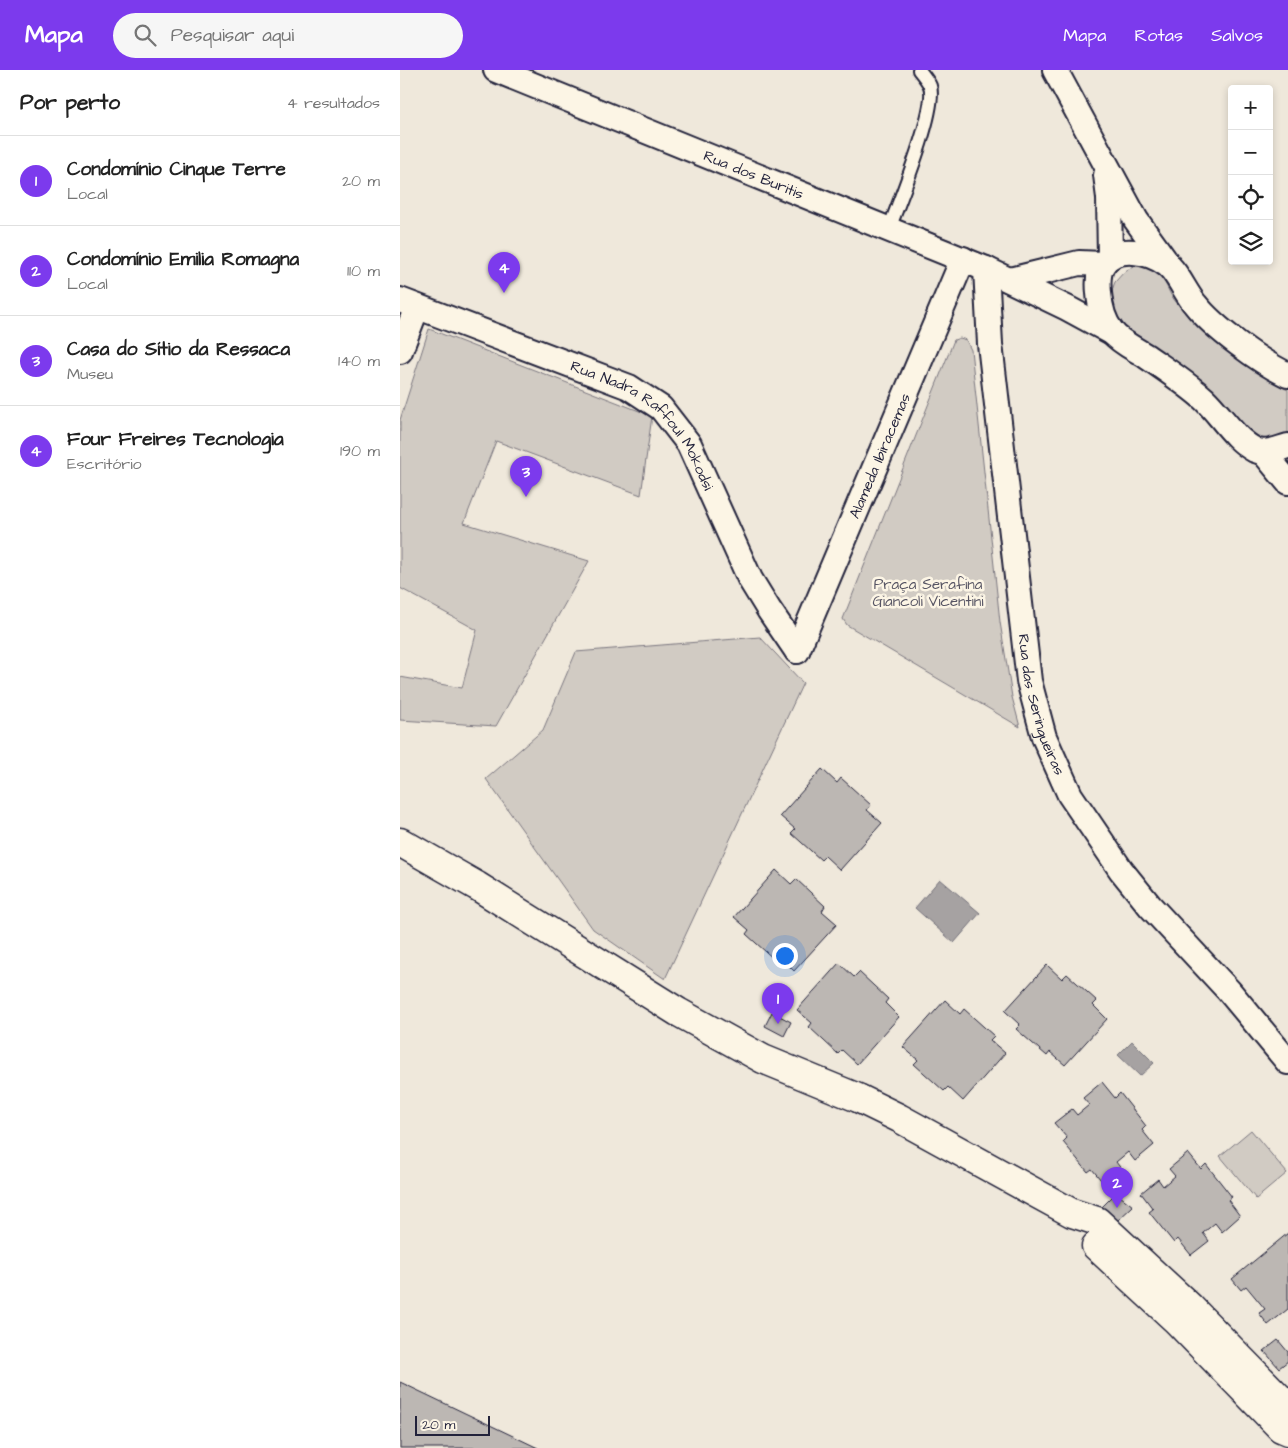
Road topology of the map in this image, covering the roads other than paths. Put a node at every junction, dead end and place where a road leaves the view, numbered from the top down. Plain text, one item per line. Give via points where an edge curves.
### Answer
1 (496, 70) edge
2 (920, 70) edge
3 (1054, 70) edge
4 (1103, 159) junction
5 (889, 229) junction
6 (963, 259) junction
7 (1107, 261) junction
8 (1168, 264) junction
9 (986, 269) junction
10 (1010, 280) junction
11 (409, 304) edge
12 (1113, 333) junction
13 (400, 352) edge
14 (1288, 374) edge
15 (1288, 446) edge
16 (1264, 453) junction
17 (1288, 482) edge
18 (797, 651) joint
19 (400, 842) edge
20 (1288, 1062) edge
21 (1184, 1314) junction
22 (1288, 1406) edge
23 (1288, 1431) edge

1 - 5 street, Rua dos Buritis
2 - 5 lane via 930,87 929,109 917,153
3 - 4 street
4 - 7 street via 1110,198
4 - 8 street via 1136,220
5 - 6 street, Rua dos Buritis
6 - 9 street, Rua dos Buritis
6 - 18 street, Alameda Ibiracemas
7 - 8 street via 1120,253 1138,252
7 - 10 street via 1079,263
7 - 12 street via 1098,281 1104,319
8 - 14 street via 1195,304 1222,330 1274,368
9 - 10 street, Rua dos Buritis
9 - 20 street, Rua das Seringueiras via 990,344 1026,663 1044,737 1070,795 1121,870
10 - 12 street, Rua dos Buritis
11 - 13 street
11 - 18 street, Rua Nadra Raffoul Mokodsi via 629,387 661,408 689,444 750,579
12 - 16 street, Rua dos Buritis via 1179,379 1205,400 1237,436
15 - 16 street
16 - 17 street, Rua dos Buritis
19 - 21 street via 477,886 678,1012 763,1059 899,1118 1072,1213 1084,1235
21 - 22 street
21 - 23 street via 1281,1428

